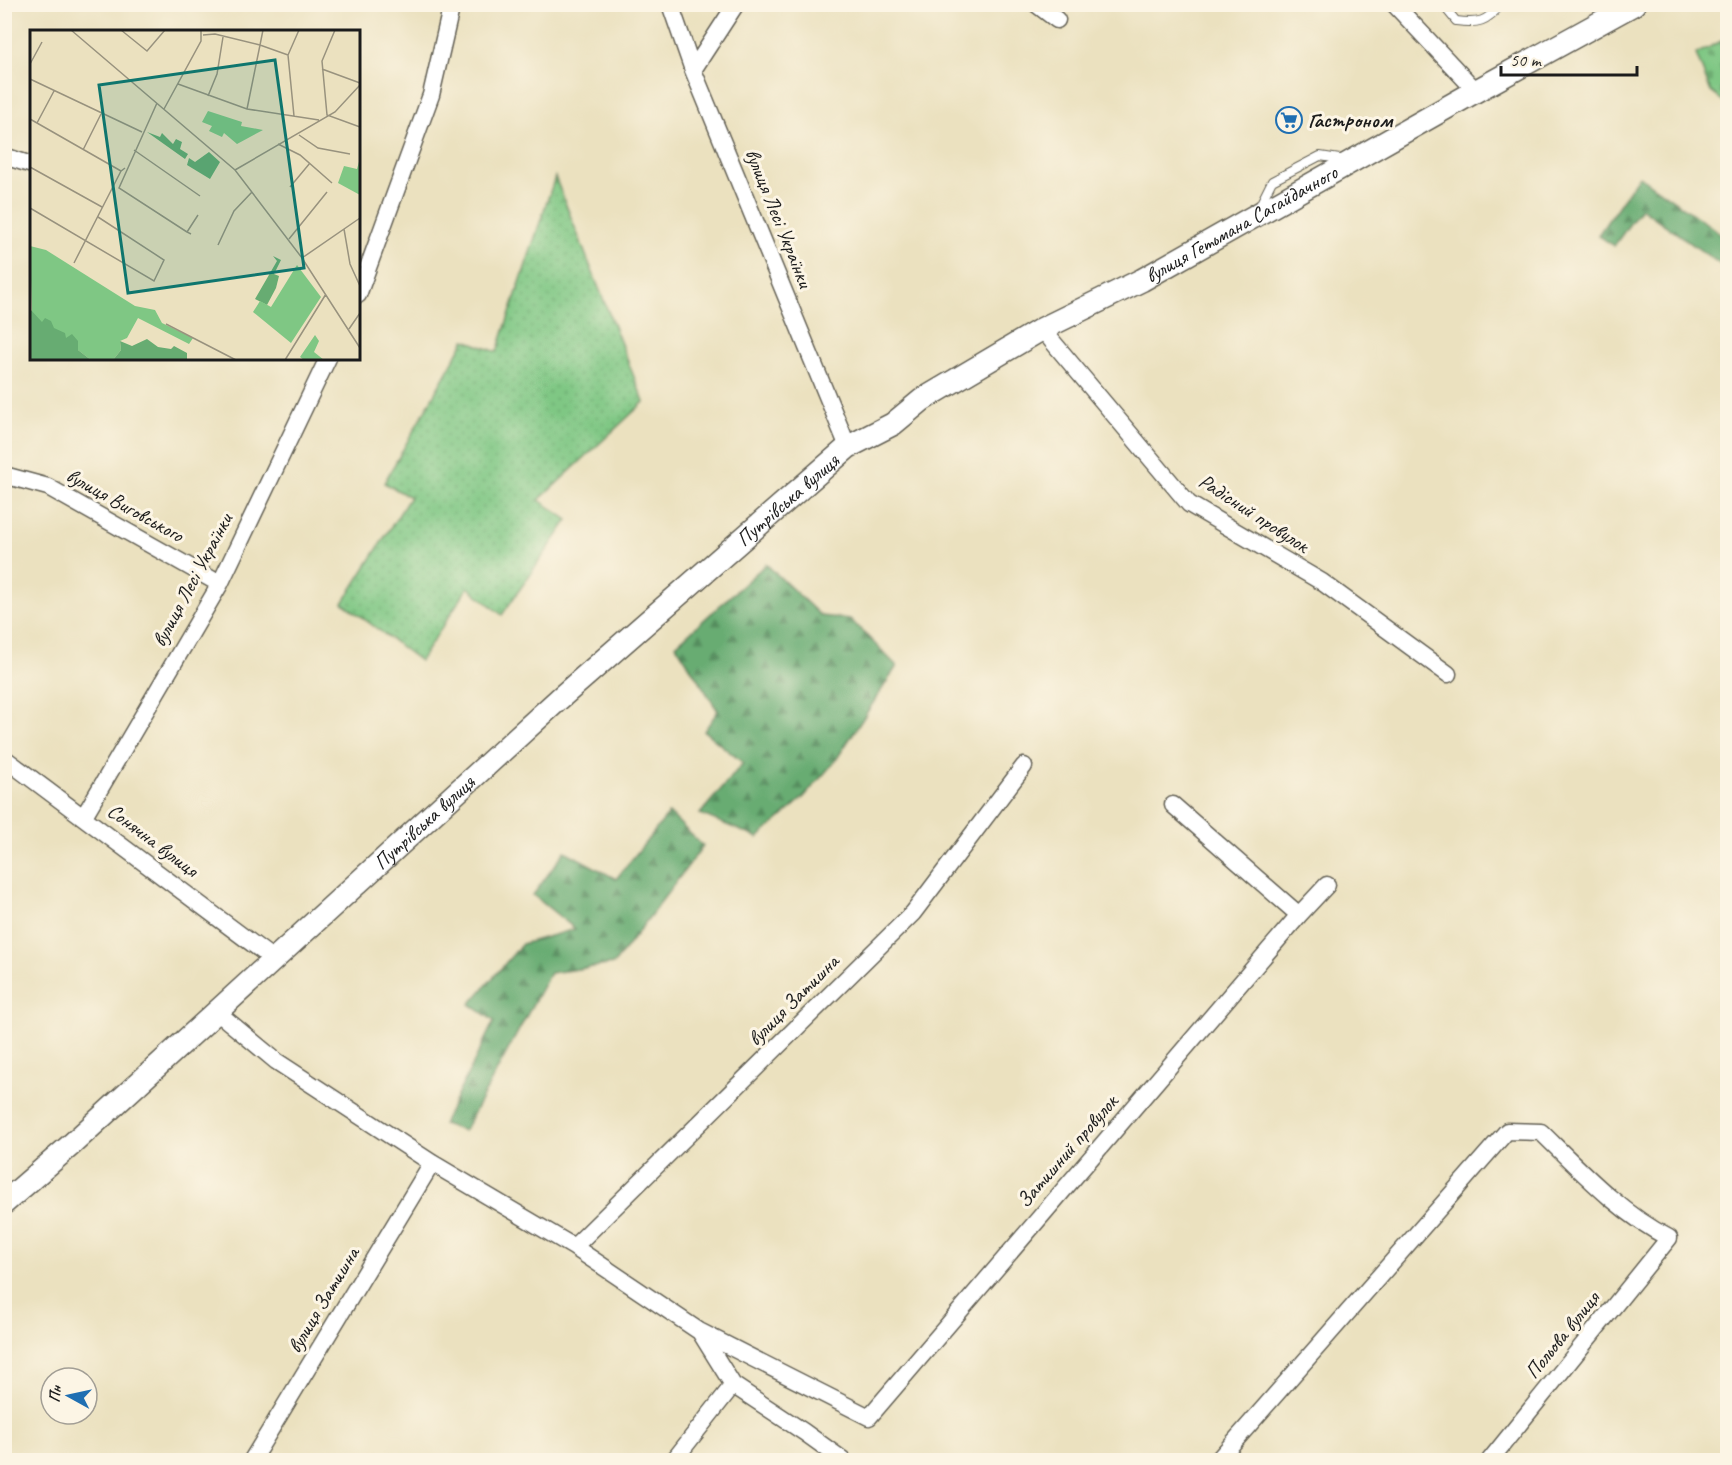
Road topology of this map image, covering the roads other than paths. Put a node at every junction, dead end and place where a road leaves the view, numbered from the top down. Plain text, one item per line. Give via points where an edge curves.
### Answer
1 (452, 4) edge
2 (670, 4) edge
3 (736, 4) edge
4 (1036, 4) edge
5 (1394, 4) edge
6 (1442, 4) edge
7 (1502, 4) edge
8 (1634, 4) edge
9 (1057, 20) dead end
10 (693, 70) junction
11 (1476, 91) junction
12 (4, 156) edge
13 (30, 164) edge
14 (360, 286) edge
15 (1042, 329) junction
16 (327, 360) edge
17 (848, 447) junction
18 (4, 475) edge
19 (220, 584) junction
20 (1448, 674) dead end
21 (4, 758) edge
22 (1024, 766) dead end
23 (1173, 805) dead end
24 (84, 816) junction
25 (1327, 885) dead end
26 (1299, 915) junction
27 (273, 959) junction
28 (217, 1012) junction
29 (432, 1163) junction
30 (4, 1203) edge
31 (574, 1247) junction
32 (699, 1331) junction
33 (733, 1386) junction
34 (252, 1461) edge
35 (674, 1461) edge
36 (843, 1461) edge
37 (1218, 1461) edge
38 (1490, 1461) edge

1 - 14 street via 431,95
2 - 10 street, вулиця Лесі Українки
3 - 10 street
4 - 9 street
5 - 11 street
6 - 7 lane via 1456,21 1475,23 1491,16
8 - 11 main road, вулиця Гетьмана Сагайдачного
10 - 17 street, вулиця Лесі Українки
11 - 15 main road, вулиця Гетьмана Сагайдачного via 1142,280
12 - 13 street
15 - 17 main road, вулиця Гетьмана Сагайдачного via 922,400 893,424
15 - 20 street, Радісний провулок via 1189,504 1322,582
16 - 19 street, вулиця Лесі Українки
17 - 27 main road, Путрівська вулиця via 559,699
18 - 19 street, вулиця Виговського via 48,487
19 - 24 street, вулиця Лесі Українки
21 - 24 street, Сонячна вулиця
22 - 31 street, вулиця Затишна via 914,913
23 - 26 street
24 - 27 street, Сонячна вулиця
25 - 26 street
26 - 32 street, Затишний провулок via 869,1417
27 - 28 main road, Путрівська вулиця
28 - 29 street via 276,1061
28 - 30 main road, Путрівська вулиця
29 - 31 street
29 - 34 street, вулиця Затишна
31 - 32 street
32 - 33 street
33 - 35 street
33 - 36 street
37 - 38 street, Польова вулиця via 1507,1131 1541,1132 1593,1183 1651,1229 1669,1238

